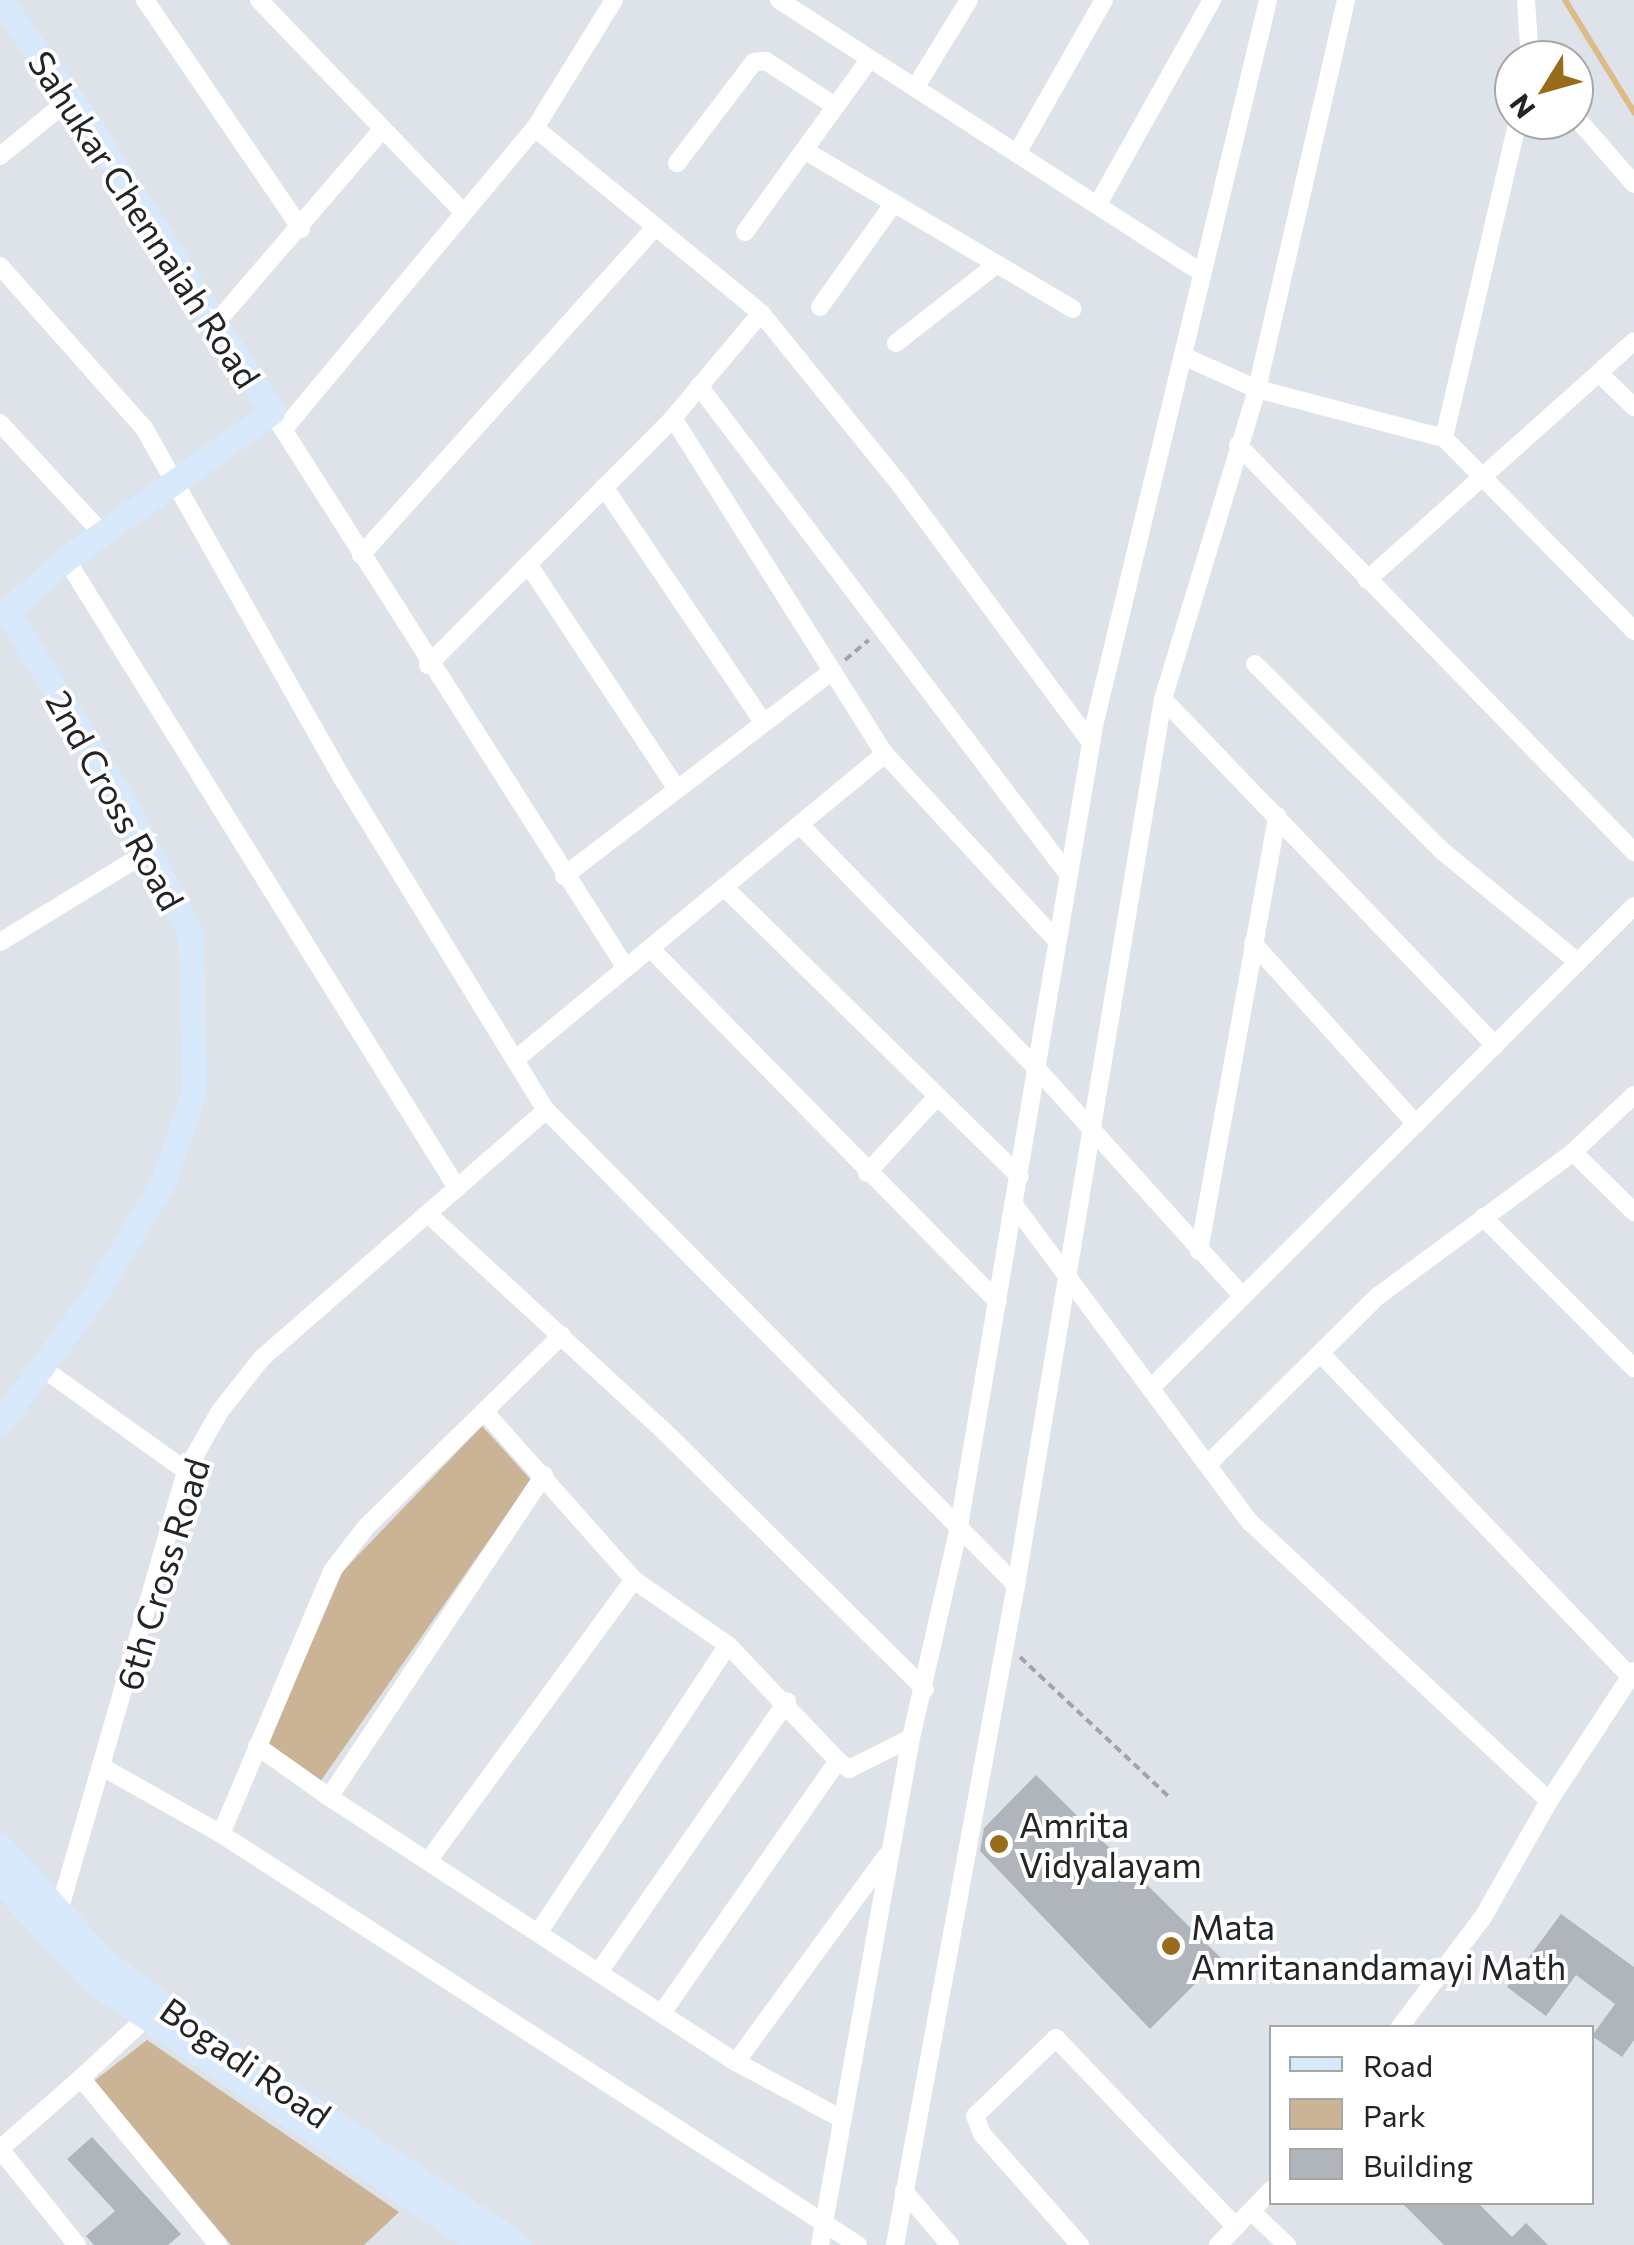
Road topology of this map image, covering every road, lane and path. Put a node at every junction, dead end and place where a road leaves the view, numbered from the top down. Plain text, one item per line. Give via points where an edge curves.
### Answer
1 (0, 0) edge
2 (145, 0) edge
3 (259, 0) edge
4 (614, 0) edge
5 (779, 0) edge
6 (969, 0) edge
7 (1104, 0) edge
8 (1212, 0) edge
9 (1268, 0) edge
10 (1346, 0) edge
11 (1526, 0) edge
12 (805, 7) edge
13 (1529, 40) edge
14 (870, 59) junction
15 (916, 88) junction
16 (71, 98) junction
17 (836, 106) junction
18 (535, 128) junction
19 (382, 130) junction
20 (1594, 138) edge
21 (1513, 140) edge
22 (804, 150) junction
23 (1017, 153) junction
24 (0, 156) edge
25 (677, 163) dead end
26 (1634, 184) edge
27 (894, 203) junction
28 (1098, 204) junction
29 (462, 210) junction
30 (301, 228) junction
31 (654, 229) junction
32 (745, 232) dead end
33 (997, 264) junction
34 (0, 266) edge
35 (1202, 273) junction
36 (820, 307) dead end
37 (1072, 310) dead end
38 (761, 312) junction
39 (215, 324) junction
40 (1634, 341) edge
41 (896, 343) dead end
42 (1183, 356) junction
43 (1601, 375) junction
44 (700, 386) junction
45 (1257, 390) junction
46 (1634, 407) edge
47 (672, 418) junction
48 (278, 421) junction
49 (0, 422) edge
50 (1444, 438) junction
51 (1238, 445) junction
52 (1485, 480) junction
53 (172, 481) junction
54 (604, 487) junction
55 (102, 533) junction
56 (361, 555) junction
57 (66, 559) junction
58 (528, 564) junction
59 (1367, 580) junction
60 (4, 606) edge
61 (884, 628) junction
62 (1634, 631) edge
63 (1255, 664) dead end
64 (428, 665) junction
65 (832, 670) junction
66 (1163, 699) junction
67 (764, 722) junction
68 (1090, 743) junction
69 (885, 754) junction
70 (677, 789) junction
71 (1277, 816) junction
72 (800, 825) junction
73 (149, 851) junction
74 (1634, 852) edge
75 (1066, 873) junction
76 (564, 876) junction
77 (724, 887) junction
78 (1634, 906) edge
79 (1057, 941) junction
80 (0, 942) edge
81 (1253, 943) junction
82 (650, 948) junction
83 (1578, 962) junction
84 (626, 968) junction
85 (1495, 1045) junction
86 (516, 1059) junction
87 (1039, 1071) junction
88 (1634, 1094) edge
89 (938, 1097) junction
90 (546, 1110) junction
91 (1416, 1124) junction
92 (1091, 1134) junction
93 (1573, 1152) junction
94 (867, 1173) junction
95 (1020, 1176) junction
96 (457, 1188) junction
97 (1015, 1206) junction
98 (1634, 1212) edge
99 (428, 1214) junction
100 (1482, 1217) junction
101 (1199, 1251) junction
102 (1066, 1268) junction
103 (1243, 1297) junction
104 (998, 1302) junction
105 (562, 1335) junction
106 (1320, 1353) junction
107 (41, 1367) junction
108 (1634, 1368) edge
109 (1151, 1388) junction
110 (484, 1411) junction
111 (0, 1423) edge
112 (1208, 1464) junction
113 (186, 1471) junction
114 (544, 1475) junction
115 (959, 1526) junction
116 (634, 1580) junction
117 (1016, 1585) junction
118 (1006, 1643) junction
119 (728, 1644) junction
120 (1632, 1674) edge
121 (925, 1689) junction
122 (786, 1701) junction
123 (911, 1738) junction
124 (257, 1746) junction
125 (838, 1761) junction
126 (104, 1768) junction
127 (1168, 1796) dead end
128 (329, 1797) junction
129 (1550, 1802) junction
130 (221, 1834) junction
131 (0, 1846) edge
132 (890, 1851) junction
133 (428, 1861) junction
134 (0, 1881) edge
135 (53, 1924) junction
136 (540, 1930) junction
137 (601, 1969) junction
138 (664, 2010) junction
139 (146, 2018) junction
140 (1401, 2025) edge
141 (736, 2062) junction
142 (82, 2078) junction
143 (842, 2119) junction
144 (0, 2149) edge
145 (904, 2191) junction
146 (1269, 2193) edge
147 (1253, 2213) junction
148 (1236, 2227) junction
149 (822, 2236) edge
150 (77, 2245) edge
151 (218, 2245) edge
152 (482, 2245) edge
153 (520, 2245) edge
154 (858, 2245) edge
155 (895, 2245) edge
156 (950, 2245) edge
157 (1080, 2245) edge
158 (1218, 2245) edge
159 (1287, 2245) edge

1 - 16 street, Sahukar Chennaiah Road
2 - 30 street
3 - 19 street
4 - 18 street
5 - 12 street
6 - 15 street
7 - 23 street
8 - 28 street
9 - 35 street
10 - 45 street
11 - 13 street
12 - 14 street
14 - 15 street
14 - 17 street
15 - 23 street
16 - 24 street
16 - 39 street, Sahukar Chennaiah Road
17 - 22 street
17 - 25 street via 766,61 754,62
18 - 29 street
18 - 31 street
19 - 29 street
19 - 30 street
20 - 26 street
21 - 50 street
22 - 27 street
22 - 32 street
23 - 28 street
27 - 33 street
27 - 36 street
28 - 35 street
29 - 48 street
30 - 39 street
31 - 38 street
31 - 56 street
33 - 37 street
33 - 41 street
34 - 53 street via 144,428
35 - 42 street
38 - 44 street
38 - 68 street via 901,486
39 - 48 street, Sahukar Chennaiah Road
40 - 43 street
42 - 45 street
42 - 68 street
43 - 46 street
43 - 52 street
44 - 47 street
44 - 61 street
45 - 50 street
45 - 51 street
47 - 54 street
47 - 65 street
48 - 53 street, Sahukar Chennaiah Road
48 - 56 street
49 - 55 street
50 - 52 street
51 - 59 street
51 - 66 street
52 - 59 street
52 - 62 street
53 - 55 street, Sahukar Chennaiah Road
53 - 86 street via 344,781
54 - 58 street
54 - 67 street
55 - 57 street, Sahukar Chennaiah Road
56 - 64 street
57 - 60 street, Sahukar Chennaiah Road
57 - 96 street
58 - 64 street
58 - 70 street
59 - 74 street
60 - 73 street, 2nd Cross Road
61 - 65 path
61 - 75 street
63 - 83 street via 1441,850
64 - 76 street
65 - 67 street
65 - 69 street
66 - 71 street
66 - 92 street
67 - 70 street
68 - 75 street
69 - 72 street
69 - 79 street
70 - 76 street
71 - 81 street
71 - 85 street
72 - 77 street
72 - 87 street
73 - 80 street
73 - 107 street, 2nd Cross Road via 191,934 194,1092 163,1182 92,1299
75 - 79 street
76 - 84 street
77 - 82 street
77 - 89 street
78 - 83 street
79 - 87 street
81 - 91 street
81 - 101 street
82 - 84 street
82 - 94 street
83 - 85 street
84 - 86 street
85 - 91 street
86 - 90 street
87 - 92 street
87 - 95 street
88 - 93 street
89 - 94 street
89 - 95 street
90 - 96 street, 6th Cross Road
90 - 115 street
91 - 103 street
92 - 101 street
92 - 102 street
93 - 98 street
93 - 100 street
94 - 104 street
95 - 97 street
96 - 99 street, 6th Cross Road
97 - 102 street
97 - 104 street
99 - 105 street
99 - 113 street, 6th Cross Road via 262,1358 220,1411
100 - 106 street via 1378,1296
100 - 108 street
101 - 103 street
102 - 109 street
102 - 117 street
103 - 109 street
104 - 115 street
105 - 110 street
105 - 121 street
106 - 112 street
106 - 120 street
107 - 111 street, 2nd Cross Road
107 - 113 street
109 - 112 street
110 - 114 street
110 - 124 street via 366,1527 332,1571
112 - 129 street via 1250,1522
113 - 126 street, 6th Cross Road
114 - 116 street
114 - 128 street
115 - 117 street
115 - 121 street
116 - 119 street
116 - 133 street
117 - 118 street
118 - 127 path
118 - 145 street
119 - 122 street
119 - 136 street
120 - 129 street
121 - 123 street
122 - 125 street
122 - 137 street
123 - 125 street via 849,1769
123 - 132 street
124 - 128 street
124 - 130 street
125 - 138 street
126 - 130 street
126 - 135 street, 6th Cross Road
128 - 133 street
129 - 140 street via 1483,1917
130 - 149 street
131 - 135 street, Bogadi Road
132 - 141 street
132 - 143 street
133 - 136 street
134 - 135 street, Bogadi Road
135 - 139 street, Bogadi Road via 92,1981
135 - 153 street, Bogadi Road via 240,2061
136 - 137 street
137 - 138 street
138 - 141 street
139 - 142 street
139 - 152 street, Bogadi Road
141 - 143 street
142 - 144 street
142 - 151 street
143 - 149 street
144 - 150 street
145 - 155 street
145 - 156 street
146 - 147 street
147 - 148 street
147 - 159 street
148 - 157 street via 1056,2038 975,2116 982,2134
148 - 158 street
149 - 154 street

